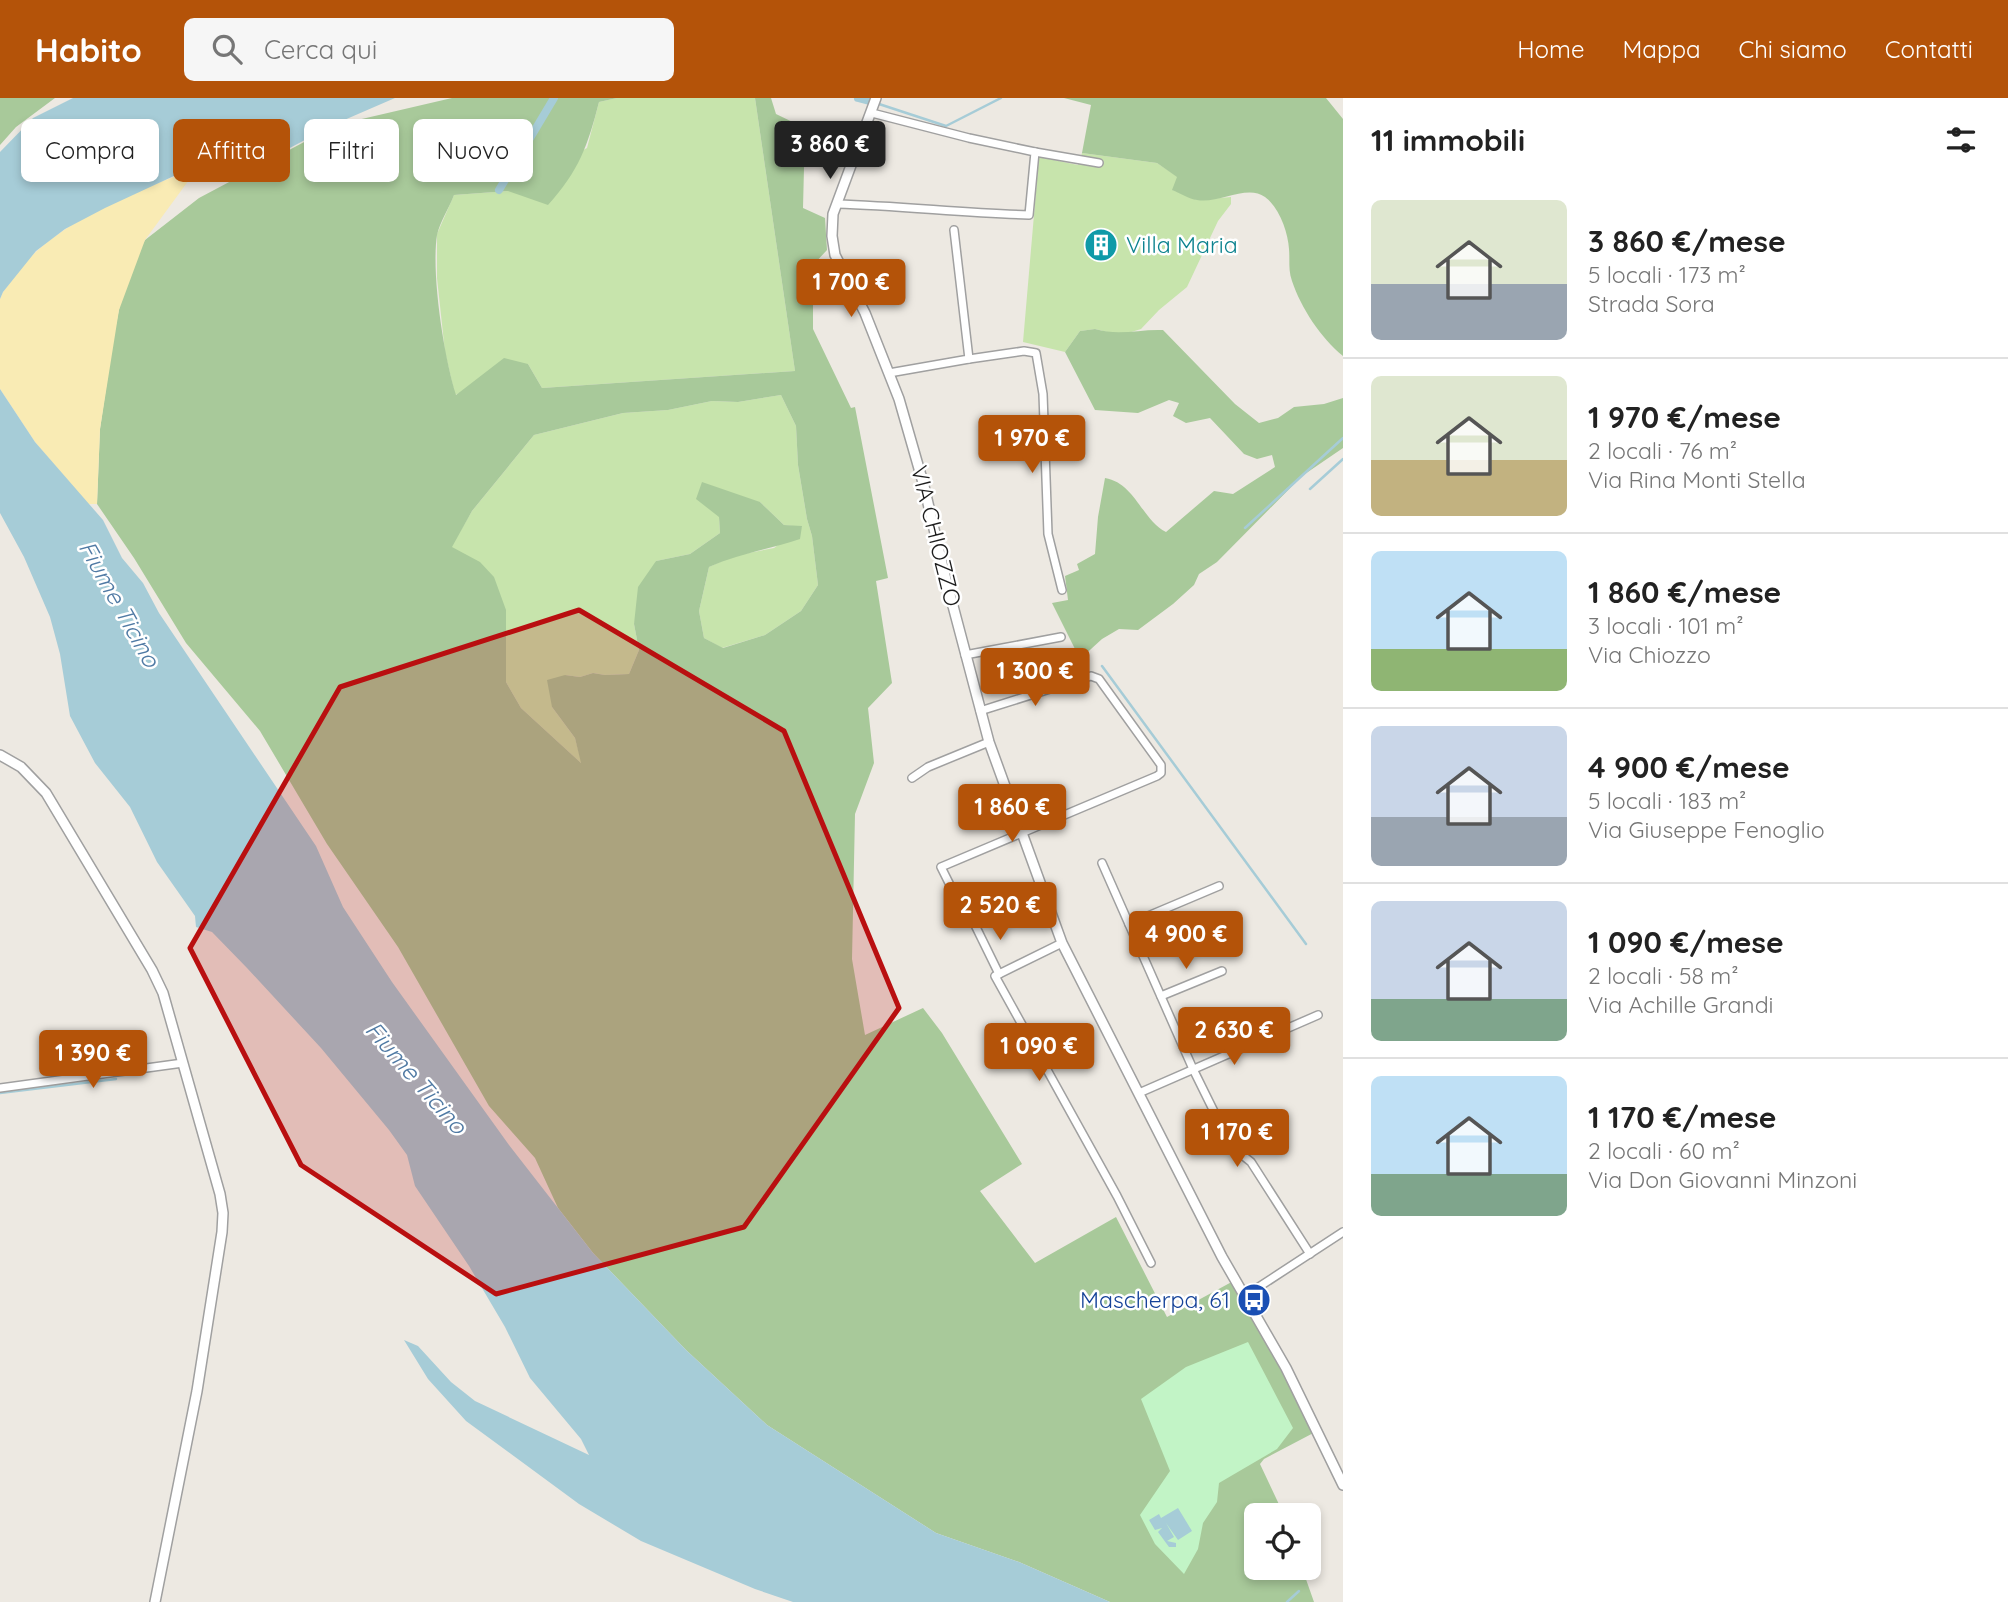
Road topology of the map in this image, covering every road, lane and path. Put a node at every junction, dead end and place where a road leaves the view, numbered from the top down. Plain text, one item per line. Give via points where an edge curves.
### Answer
1 (876, 98) edge
2 (872, 113) junction
3 (1035, 152) junction
4 (1099, 163) dead end
5 (837, 204) junction
6 (954, 230) dead end
7 (969, 359) junction
8 (889, 373) junction
9 (1062, 590) dead end
10 (1061, 637) dead end
11 (965, 654) junction
12 (980, 711) junction
13 (989, 742) junction
14 (0, 755) edge
15 (912, 778) dead end
16 (1024, 833) junction
17 (1102, 863) dead end
18 (1219, 886) dead end
19 (966, 916) dead end
20 (974, 923) dead end
21 (1129, 924) junction
22 (1062, 943) junction
23 (1222, 971) dead end
24 (999, 974) junction
25 (1161, 996) junction
26 (1318, 1015) dead end
27 (183, 1063) junction
28 (1193, 1069) junction
29 (0, 1088) edge
30 (1139, 1093) junction
31 (1343, 1232) edge
32 (1310, 1254) junction
33 (1151, 1263) dead end
34 (1245, 1296) junction
35 (1343, 1485) edge
36 (155, 1602) edge

1 - 2 street, VIA CHIOZZO
2 - 3 street
2 - 5 street, VIA CHIOZZO
3 - 4 street
3 - 5 street via 1029,215
5 - 8 street, VIA CHIOZZO via 832,236 835,255
6 - 7 street
7 - 8 street
7 - 9 street via 1036,353 1048,534
8 - 11 street, VIA CHIOZZO via 924,485
10 - 11 street
11 - 12 street, VIA CHIOZZO
12 - 13 street, VIA CHIOZZO
12 - 16 street via 1091,676 1099,679 1161,765 1161,773 1151,779
13 - 15 street
13 - 16 street, VIA CHIOZZO
14 - 27 street via 21,767 60,813 152,970
16 - 19 street via 941,867
16 - 22 street, VIA CHIOZZO
17 - 21 street
18 - 21 street
20 - 24 street
21 - 25 street
22 - 24 street
22 - 30 street, VIA CHIOZZO
23 - 25 street
24 - 33 street via 995,976
25 - 28 street
26 - 28 street
27 - 29 street
27 - 36 street via 220,1194 222,1232 197,1391
28 - 30 street
28 - 32 street via 1231,1146 1251,1162
30 - 34 street, VIA CHIOZZO
31 - 32 street
32 - 34 street
34 - 35 street, VIA CHIOZZO

